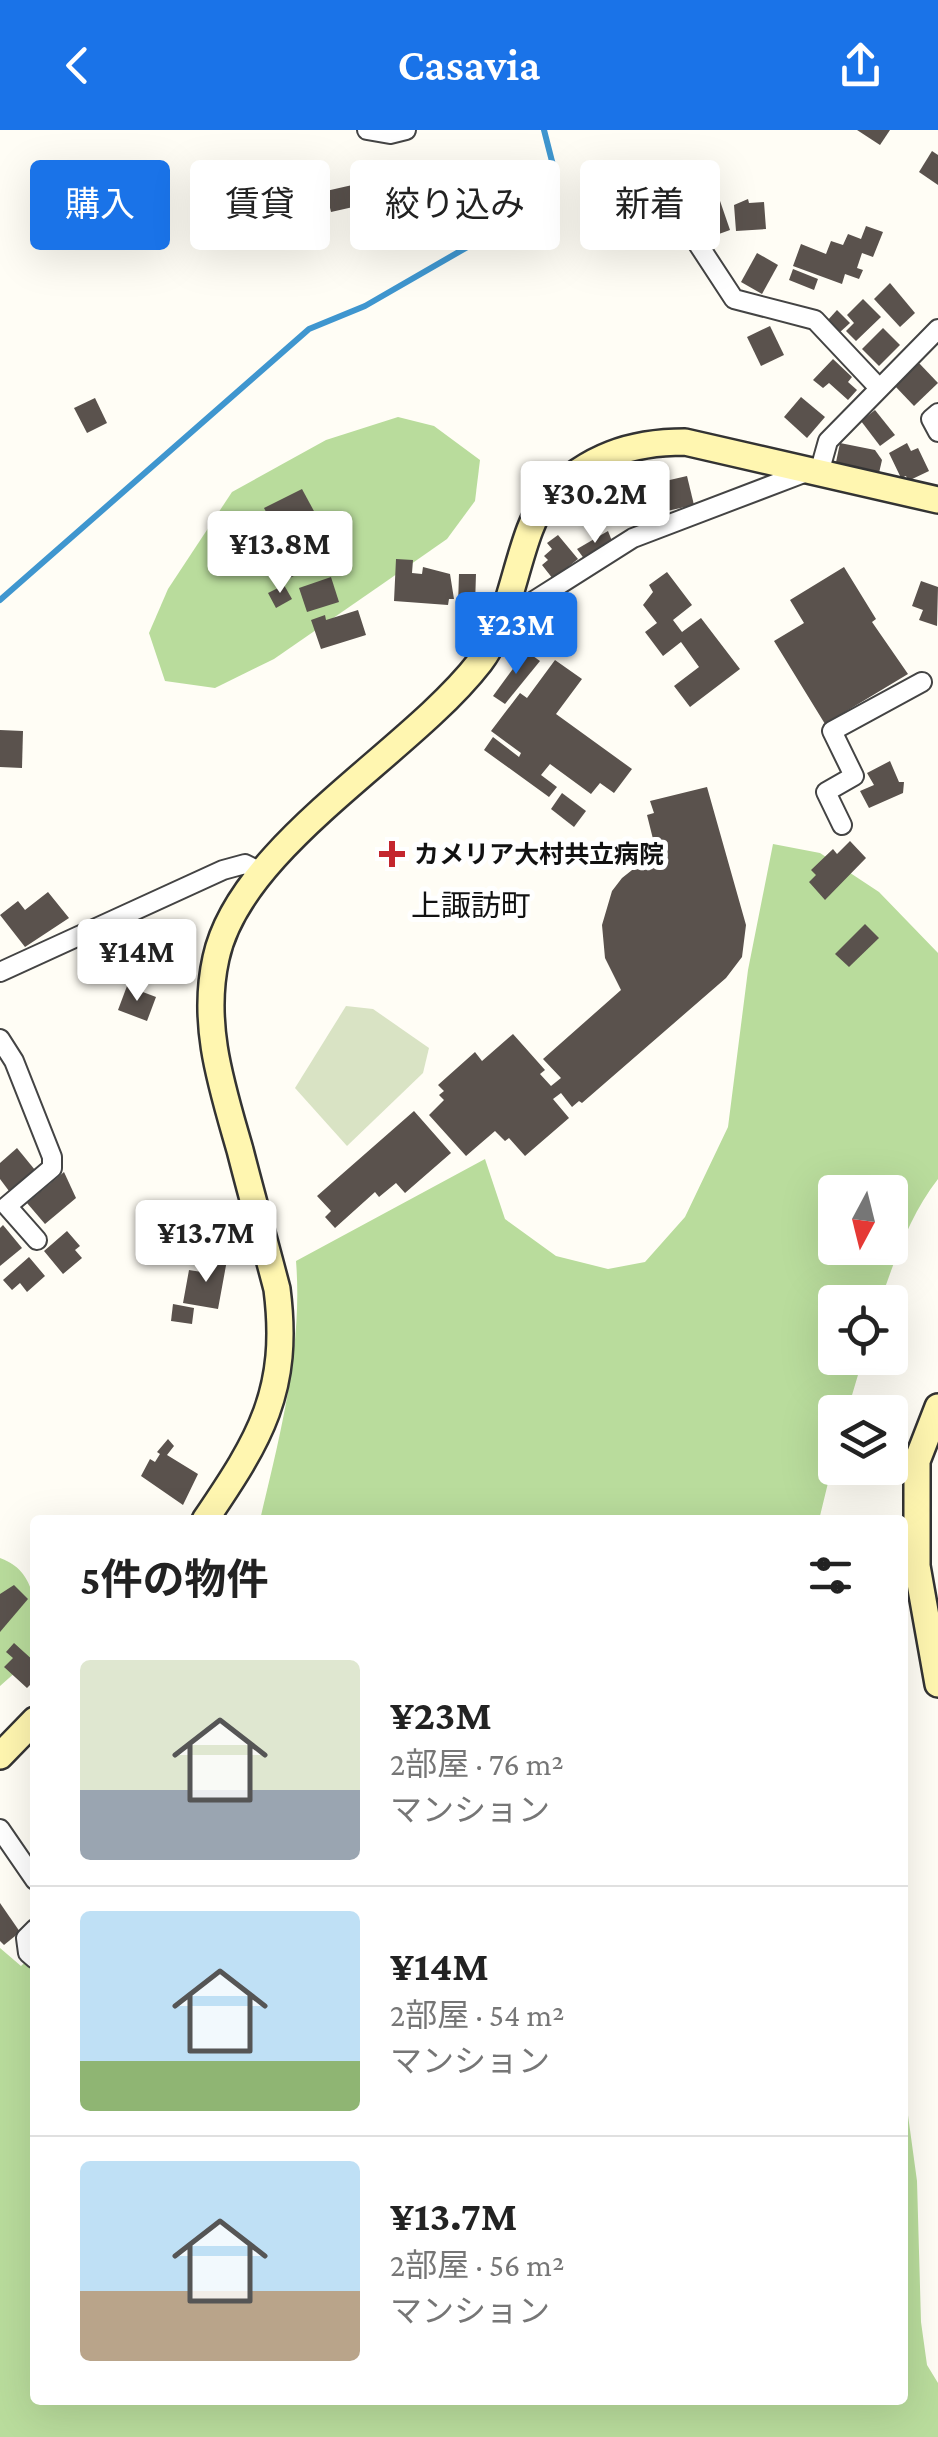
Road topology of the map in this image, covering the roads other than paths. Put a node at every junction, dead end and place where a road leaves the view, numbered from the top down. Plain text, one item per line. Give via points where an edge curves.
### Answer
1 (366, 130) edge
2 (406, 130) edge
3 (702, 250) edge
4 (938, 329) edge
5 (880, 388) junction
6 (938, 413) edge
7 (938, 432) edge
8 (814, 472) junction
9 (938, 500) edge
10 (502, 621) junction
11 (922, 682) dead end
12 (842, 824) dead end
13 (259, 871) junction
14 (0, 972) edge
15 (0, 1038) edge
16 (4, 1209) edge
17 (37, 1240) dead end
18 (938, 1408) edge
19 (208, 1515) edge
20 (938, 1684) edge
21 (30, 1725) edge
22 (0, 1756) edge
23 (0, 1829) edge
24 (30, 1873) edge

1 - 2 street
3 - 5 street via 734,299 815,320
4 - 5 street
5 - 8 street via 828,441
6 - 7 street via 932,420
8 - 9 street
8 - 10 street via 633,538
8 - 10 street via 685,442 612,452 545,500
10 - 13 street via 480,662 436,710
11 - 12 street via 832,731 854,776 826,792
13 - 14 street via 245,864 223,870
13 - 19 street via 228,923 210,999 212,1050 278,1289 278,1383 260,1434
15 - 16 street via 52,1157 52,1168
16 - 17 street
18 - 20 street via 916,1461 917,1566
21 - 22 street
23 - 24 street

